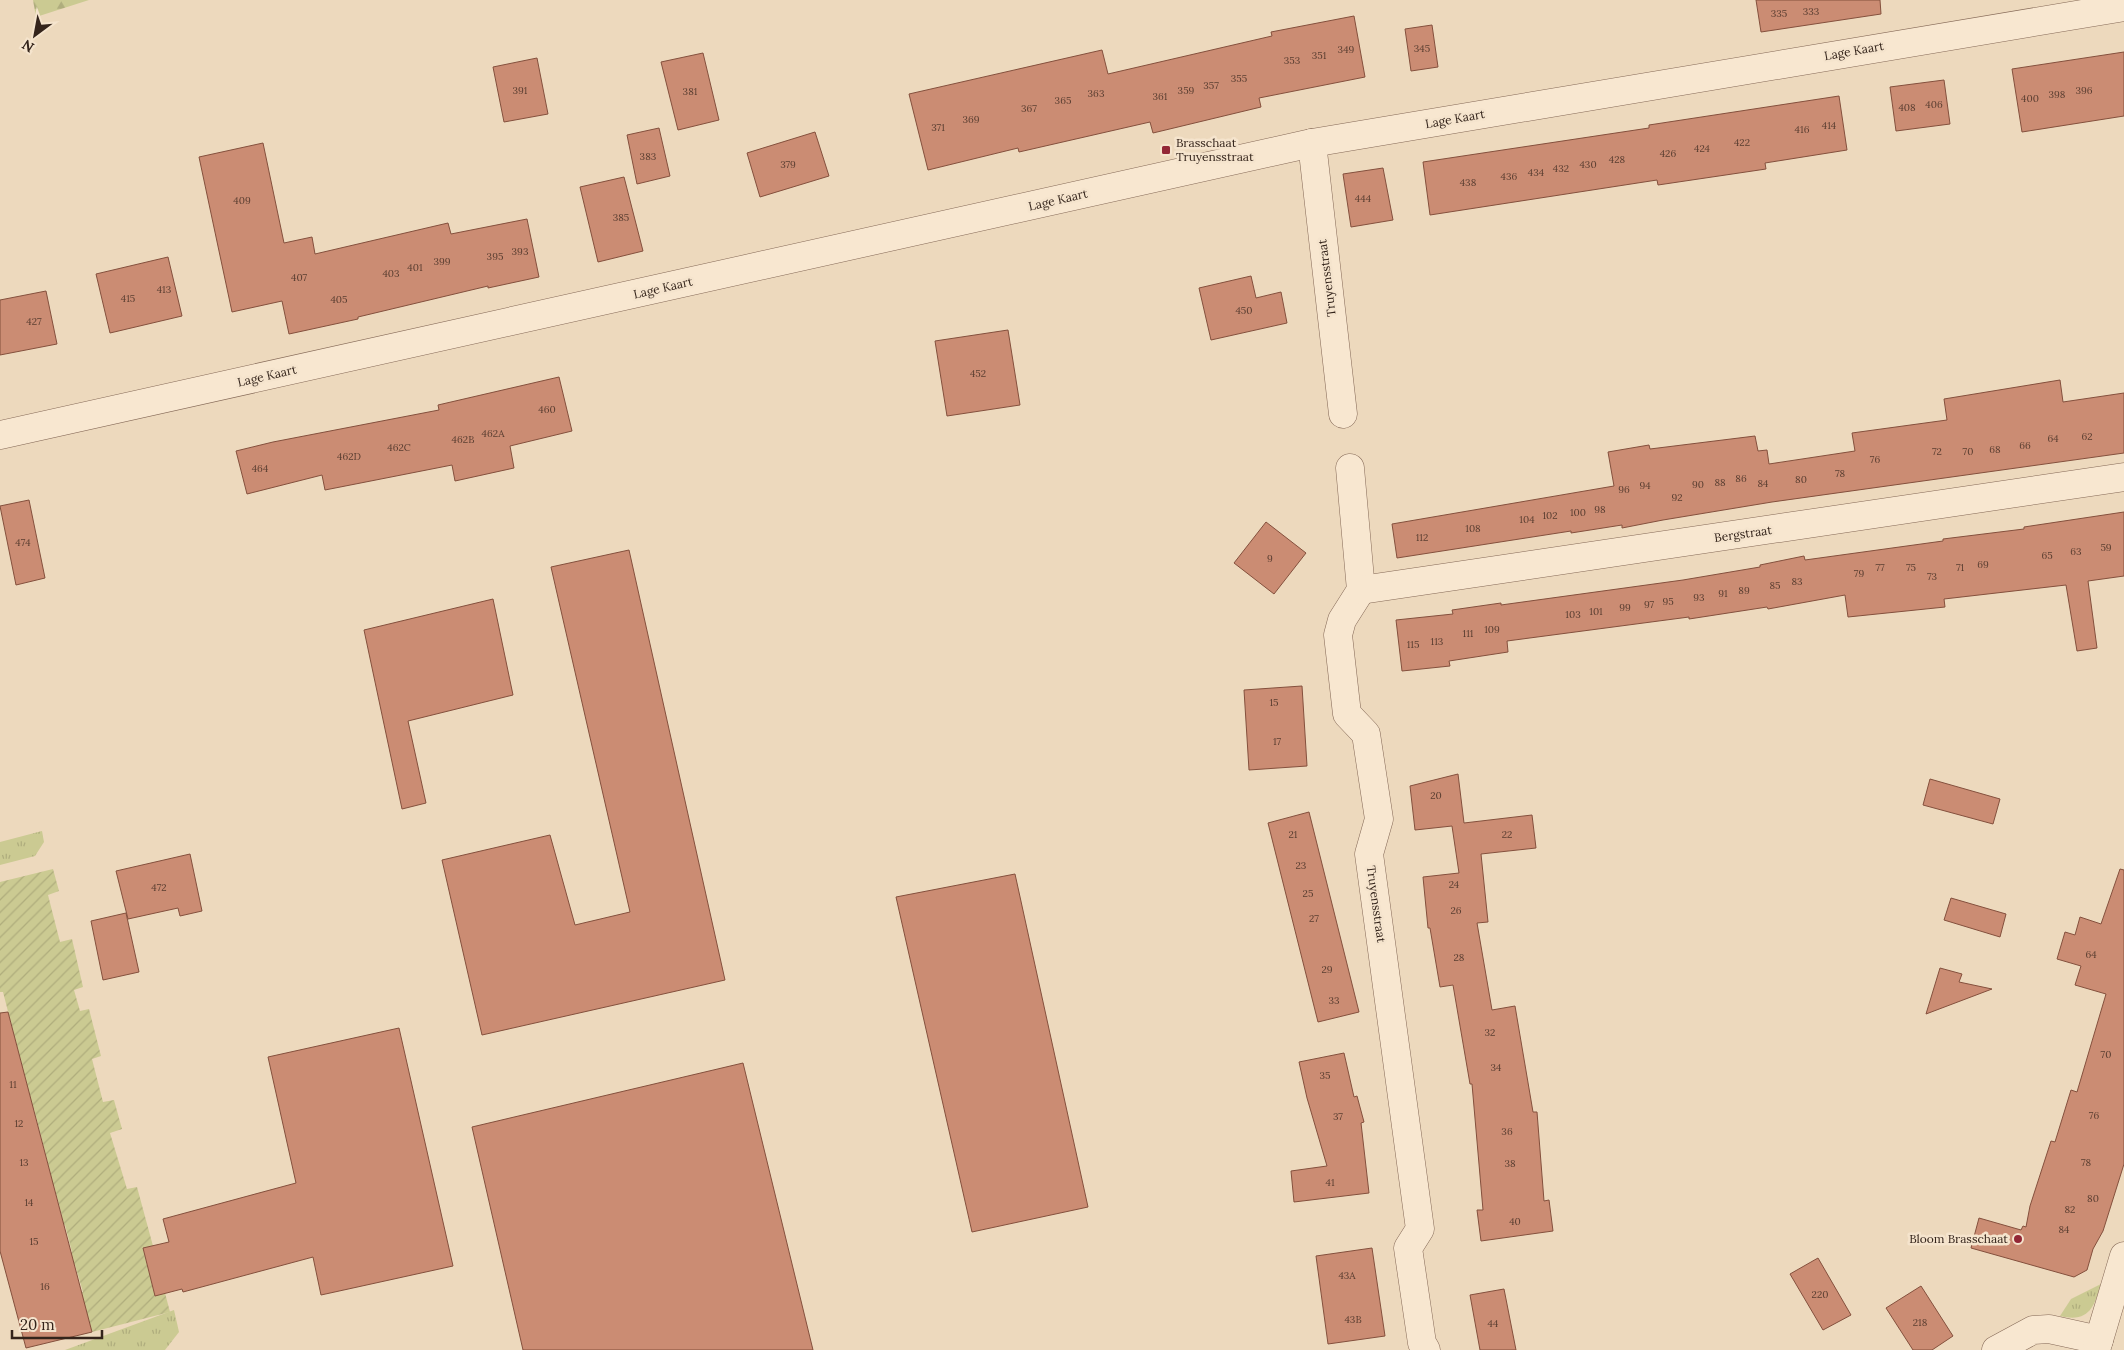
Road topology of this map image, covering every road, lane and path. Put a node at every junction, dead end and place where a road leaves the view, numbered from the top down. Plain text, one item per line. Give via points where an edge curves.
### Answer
1 (2124, 7) edge
2 (2017, 12) edge
3 (1312, 143) junction
4 (1343, 414) dead end
5 (0, 435) edge
6 (1350, 468) dead end
7 (2124, 477) edge
8 (1362, 590) junction
9 (2124, 1256) edge
10 (2098, 1345) edge
11 (1426, 1350) edge
12 (1996, 1350) edge

1 - 2 street, Lage Kaart
2 - 3 street, Lage Kaart
3 - 4 street, Truyensstraat
3 - 5 street, Lage Kaart
6 - 8 street
7 - 8 street, Bergstraat
8 - 11 street, Truyensstraat via 1342,620 1338,635 1347,714 1366,734 1380,819 1370,854 1420,1229 1408,1248 1422,1343
9 - 10 street
10 - 12 street via 2049,1329 2033,1330

